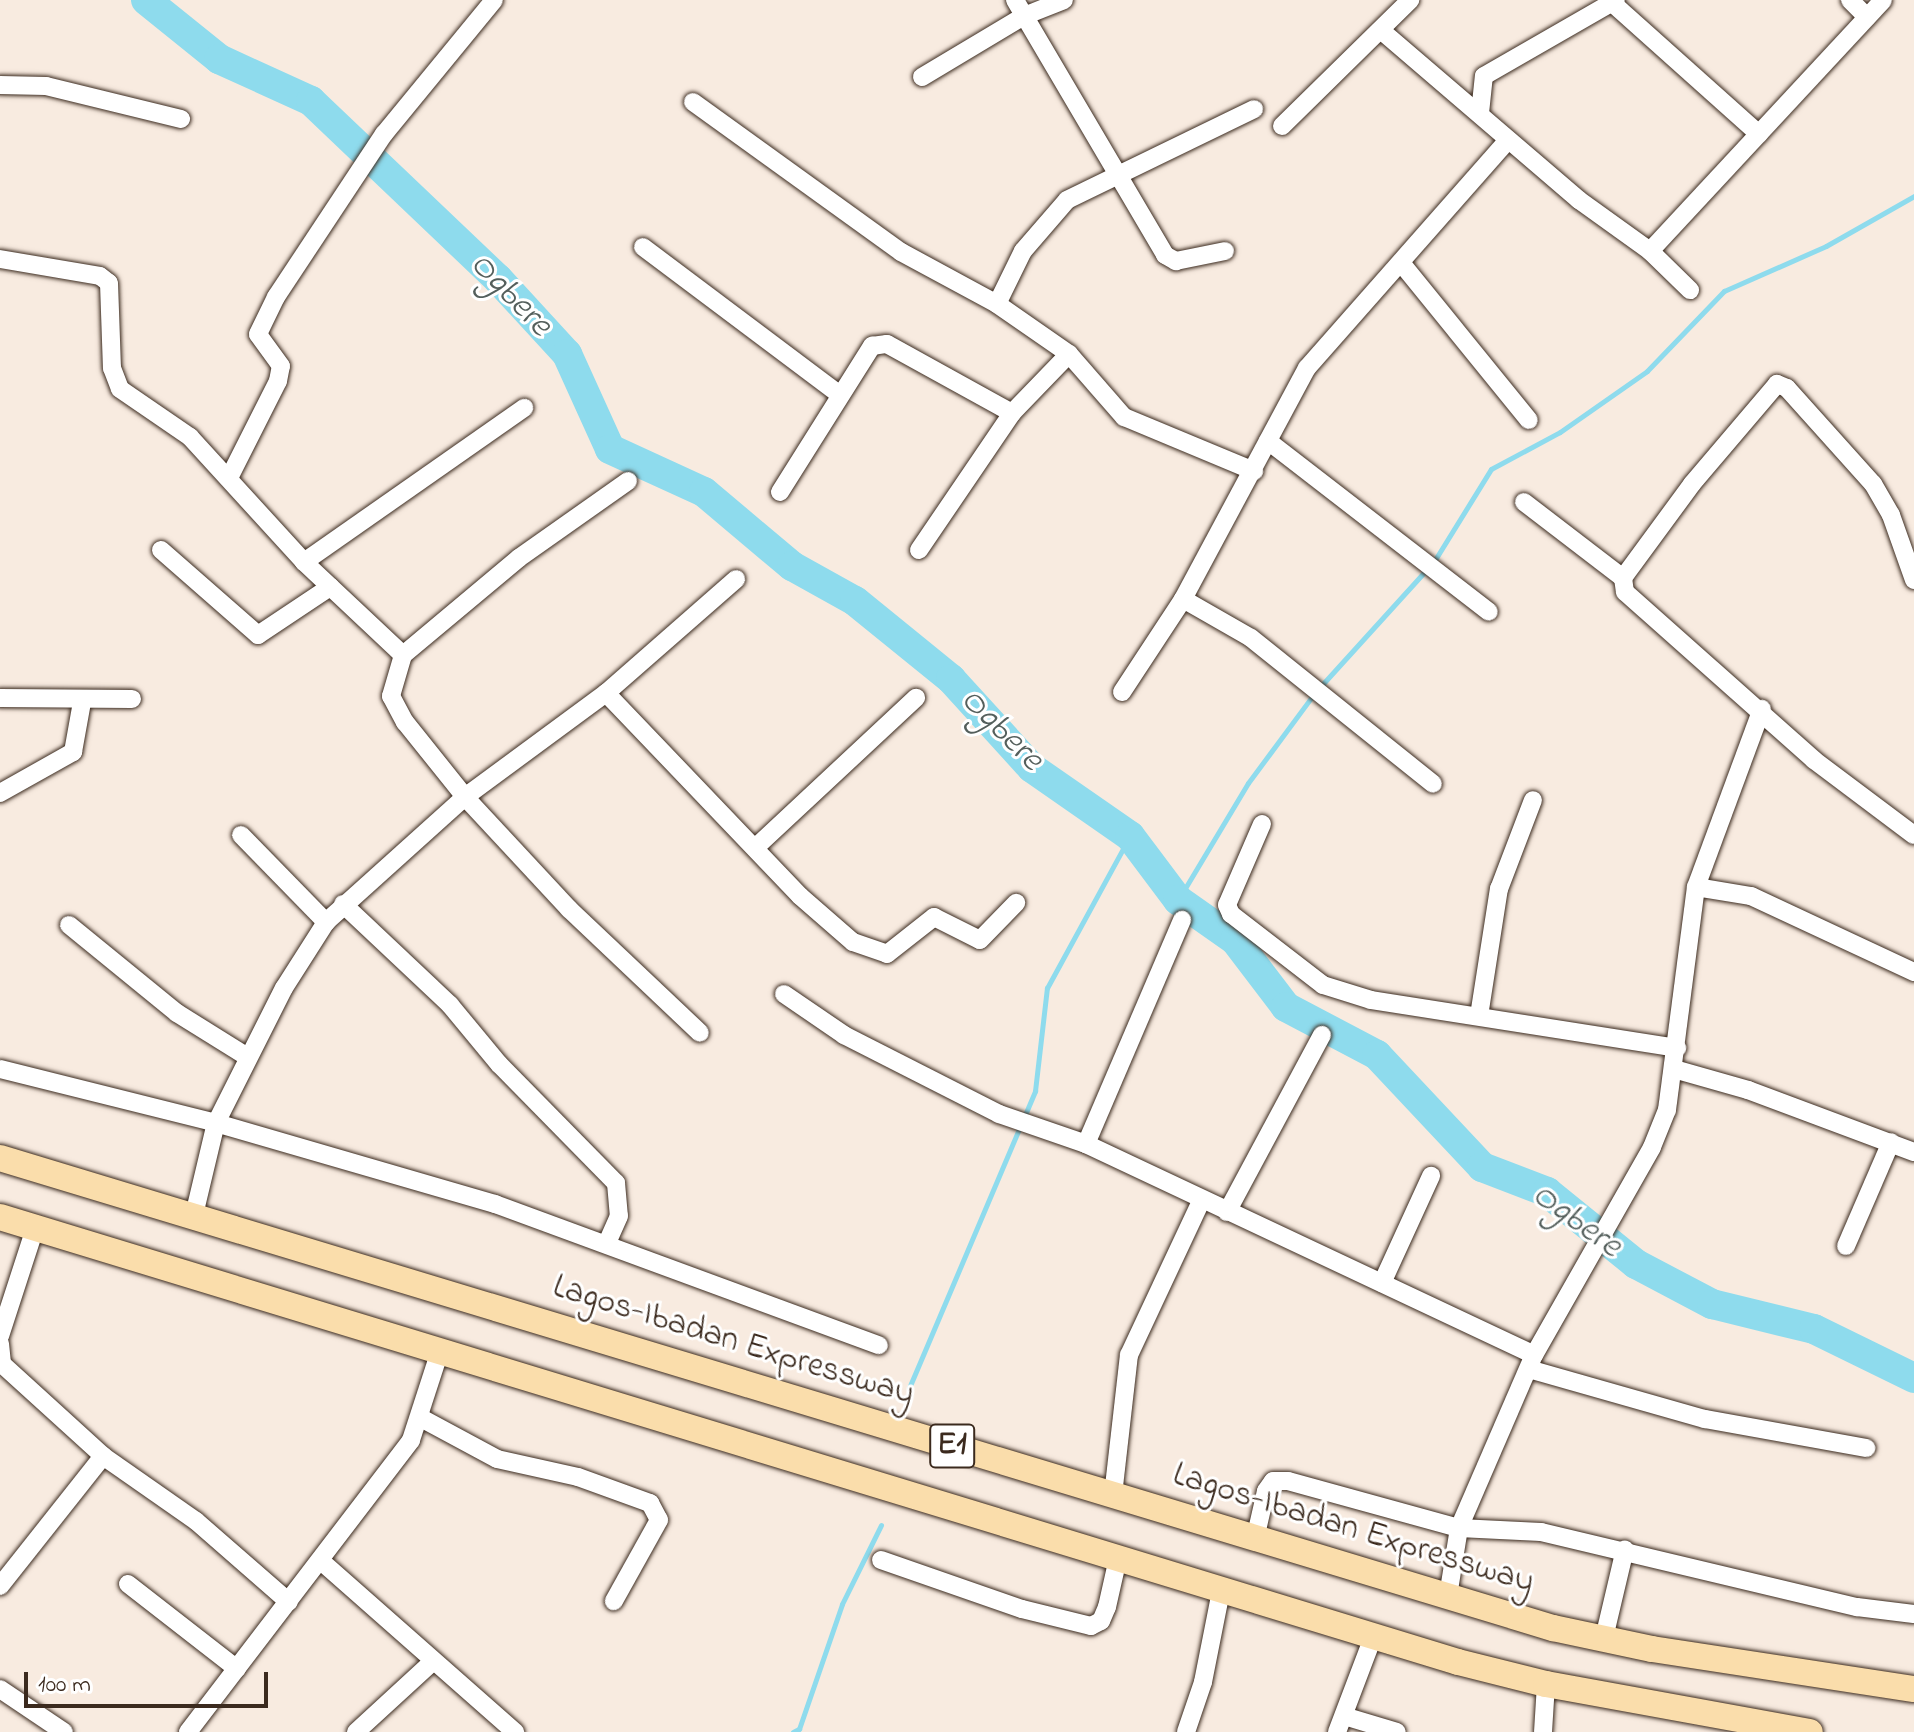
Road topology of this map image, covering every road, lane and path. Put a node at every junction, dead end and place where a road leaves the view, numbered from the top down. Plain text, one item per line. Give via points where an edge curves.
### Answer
1 (494, 0) edge
2 (1064, 0) edge
3 (1410, 0) edge
4 (1850, 0) edge
5 (1883, 0) edge
6 (1612, 1) edge
7 (1020, 8) edge
8 (1867, 17) junction
9 (1383, 32) junction
10 (922, 77) dead end
11 (0, 85) edge
12 (693, 102) dead end
13 (1254, 109) dead end
14 (1480, 113) junction
15 (181, 119) dead end
16 (1282, 126) dead end
17 (1759, 134) junction
18 (1508, 140) junction
19 (1119, 175) junction
20 (643, 247) dead end
21 (1225, 251) dead end
22 (1650, 251) junction
23 (0, 259) edge
24 (1402, 264) junction
25 (1690, 290) dead end
26 (997, 304) junction
27 (1069, 354) junction
28 (840, 395) junction
29 (524, 408) dead end
30 (1012, 413) junction
31 (1529, 420) dead end
32 (1268, 441) junction
33 (1254, 471) junction
34 (229, 478) junction
35 (628, 481) dead end
36 (780, 492) dead end
37 (1524, 502) dead end
38 (161, 550) dead end
39 (919, 550) dead end
40 (304, 562) junction
41 (1623, 578) junction
42 (736, 579) dead end
43 (1914, 580) edge
44 (330, 587) junction
45 (1183, 599) junction
46 (1489, 612) dead end
47 (403, 655) junction
48 (1122, 692) dead end
49 (606, 693) junction
50 (0, 698) edge
51 (916, 698) dead end
52 (132, 699) dead end
53 (82, 702) junction
54 (1762, 709) junction
55 (1433, 784) dead end
56 (0, 793) edge
57 (465, 797) junction
58 (1533, 800) dead end
59 (1262, 824) dead end
60 (241, 835) dead end
61 (1914, 835) edge
62 (756, 847) junction
63 (1696, 887) junction
64 (1016, 903) dead end
65 (343, 904) junction
66 (1182, 920) dead end
67 (326, 922) junction
68 (69, 925) dead end
69 (1914, 972) edge
70 (784, 994) dead end
71 (1479, 1016) junction
72 (700, 1033) dead end
73 (1322, 1035) dead end
74 (1677, 1048) junction
75 (246, 1056) junction
76 (0, 1069) edge
77 (1674, 1069) junction
78 (216, 1123) junction
79 (1891, 1142) junction
80 (1086, 1144) junction
81 (1914, 1152) edge
82 (0, 1158) edge
83 (1431, 1176) dead end
84 (1201, 1201) junction
85 (1227, 1212) junction
86 (194, 1215) junction
87 (0, 1217) edge
88 (35, 1228) junction
89 (607, 1243) junction
90 (1846, 1246) dead end
91 (1382, 1283) junction
92 (0, 1336) edge
93 (0, 1344) edge
94 (879, 1345) dead end
95 (440, 1351) junction
96 (1532, 1362) junction
97 (1, 1364) edge
98 (421, 1418) junction
99 (1866, 1448) dead end
100 (103, 1456) junction
101 (1113, 1495) junction
102 (1459, 1528) junction
103 (1255, 1539) junction
104 (1625, 1549) junction
105 (1118, 1558) junction
106 (881, 1560) dead end
107 (321, 1561) junction
108 (128, 1584) dead end
109 (0, 1586) edge
110 (1221, 1591) junction
111 (1448, 1596) junction
112 (614, 1601) dead end
113 (289, 1602) junction
114 (1914, 1614) edge
115 (1373, 1637) junction
116 (1604, 1638) junction
117 (432, 1662) junction
118 (237, 1669) junction
119 (1546, 1684) junction
120 (0, 1689) edge
121 (1914, 1689) edge
122 (1341, 1724) edge
123 (1747, 1728) edge
124 (64, 1732) edge
125 (188, 1732) edge
126 (356, 1732) edge
127 (515, 1732) edge
128 (1186, 1732) edge
129 (1397, 1732) edge
130 (1543, 1732) edge
131 (1810, 1732) edge

1 - 34 street via 384,134 276,297 258,334 281,366 278,381
2 - 7 street
3 - 9 street
4 - 8 street
5 - 8 street
6 - 14 street via 1484,76
6 - 17 street
7 - 10 street
7 - 19 street
8 - 17 street
9 - 14 street
9 - 16 street
11 - 15 street via 46,86
12 - 26 street via 901,252
13 - 19 street
14 - 18 street
17 - 22 street
18 - 22 street
18 - 24 street
19 - 21 street via 1165,255 1176,261
19 - 26 street via 1067,200 1023,251
20 - 28 street
22 - 25 street
23 - 34 street via 100,276 109,283 114,380 190,437
24 - 31 street
24 - 32 street via 1331,336
26 - 27 street
27 - 30 street
27 - 33 street via 1124,417
28 - 30 street via 861,356 872,346 887,344
28 - 36 street
29 - 40 street
30 - 39 street
32 - 33 street
32 - 46 street
33 - 45 street
34 - 40 street
35 - 47 street via 519,558
37 - 41 street
38 - 44 street via 258,635
40 - 44 street
41 - 43 street via 1692,484 1777,384 1787,388 1873,484 1891,515
41 - 54 street via 1625,592
42 - 49 street
44 - 47 street
45 - 48 street
45 - 55 street via 1251,638
47 - 57 street via 391,696
49 - 57 street
49 - 62 street
50 - 53 street
51 - 62 street
52 - 53 street
53 - 56 street via 73,752
54 - 61 street via 1814,760
54 - 63 street
57 - 65 street
57 - 72 street via 569,909
58 - 71 street via 1499,889
59 - 71 street via 1229,891 1231,914 1323,985 1343,994
60 - 67 street
62 - 64 street via 800,896 853,942 873,952 894,951 934,917 980,940
63 - 69 street via 1751,896
63 - 74 street
65 - 67 street
65 - 89 street via 450,1005 499,1064 616,1183 619,1216
66 - 80 street
67 - 75 street
68 - 75 street via 177,1013
70 - 80 street via 844,1035 999,1114
71 - 74 street
73 - 85 street
74 - 77 street
75 - 78 street
76 - 78 street
77 - 79 street
77 - 96 street via 1667,1110
78 - 86 street
78 - 89 street via 495,1204
79 - 81 street
79 - 90 street
80 - 84 street
82 - 86 highway, Lagos-Ibadan Expressway / E1
83 - 91 street
84 - 85 street
84 - 101 street via 1129,1355 1125,1427
85 - 91 street
86 - 101 highway, Lagos-Ibadan Expressway / E1
87 - 88 highway, E1
88 - 92 street
88 - 95 highway, E1
89 - 94 street
91 - 96 street
93 - 97 street
95 - 98 street
95 - 105 highway, E1
96 - 99 street via 1705,1419
96 - 102 street
97 - 100 street
98 - 107 street via 411,1440
98 - 112 street via 497,1459 578,1477 650,1503 659,1520
100 - 109 street
100 - 113 street via 196,1521
101 - 103 highway, Lagos-Ibadan Expressway / E1
102 - 103 street via 1273,1481
102 - 104 street via 1541,1532
102 - 111 street
103 - 111 highway, Lagos-Ibadan Expressway / E1
104 - 114 street via 1857,1607
104 - 116 street
105 - 106 street via 1107,1607 1101,1621 1091,1626 1022,1609
105 - 110 highway, E1
107 - 113 street
107 - 117 street
108 - 118 street
110 - 115 highway, E1
110 - 128 street via 1203,1682
111 - 116 highway, Lagos-Ibadan Expressway / E1
113 - 118 street
115 - 119 highway, E1
115 - 122 street
116 - 121 highway, Lagos-Ibadan Expressway / E1
117 - 126 street
117 - 127 street
118 - 125 street
119 - 123 highway, E1
119 - 130 street
120 - 124 street
122 - 129 street
123 - 131 highway, E1

